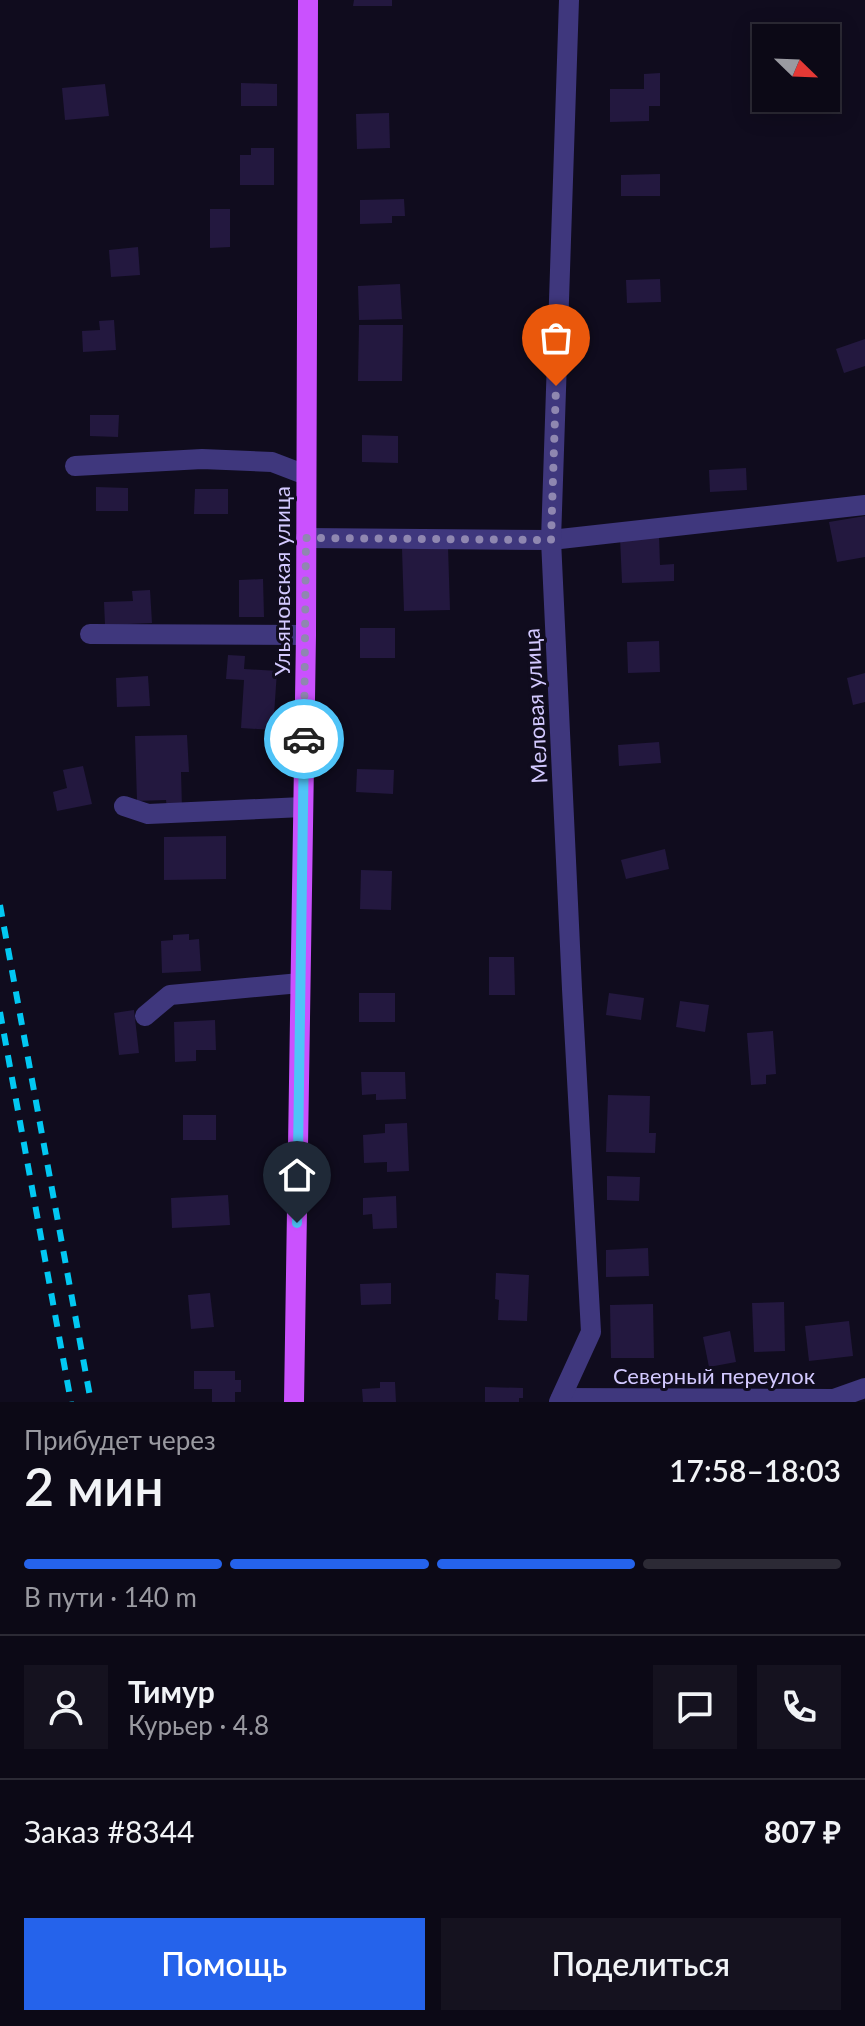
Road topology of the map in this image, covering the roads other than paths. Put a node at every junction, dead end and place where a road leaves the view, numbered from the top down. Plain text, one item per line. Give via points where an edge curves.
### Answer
1 (308, 0) edge
2 (569, 0) edge
3 (75, 466) dead end
4 (306, 475) junction
5 (865, 505) edge
6 (306, 538) junction
7 (551, 540) junction
8 (90, 634) dead end
9 (306, 635) junction
10 (124, 806) dead end
11 (303, 807) junction
12 (300, 983) junction
13 (145, 1016) dead end
14 (865, 1388) edge
15 (560, 1400) edge
16 (294, 1402) edge

1 - 4 main road, Ульяновская улица
2 - 7 street, Меловая улица
3 - 4 street via 202,459 272,462
4 - 6 main road, Ульяновская улица
5 - 7 street
6 - 7 street
6 - 9 main road, Ульяновская улица
7 - 15 street, Меловая улица via 591,1332
8 - 9 street
9 - 11 main road, Ульяновская улица
10 - 11 street via 148,814
11 - 12 main road, Ульяновская улица
12 - 13 street via 170,995
12 - 16 main road, Ульяновская улица
14 - 15 street, Северный переулок via 834,1399

